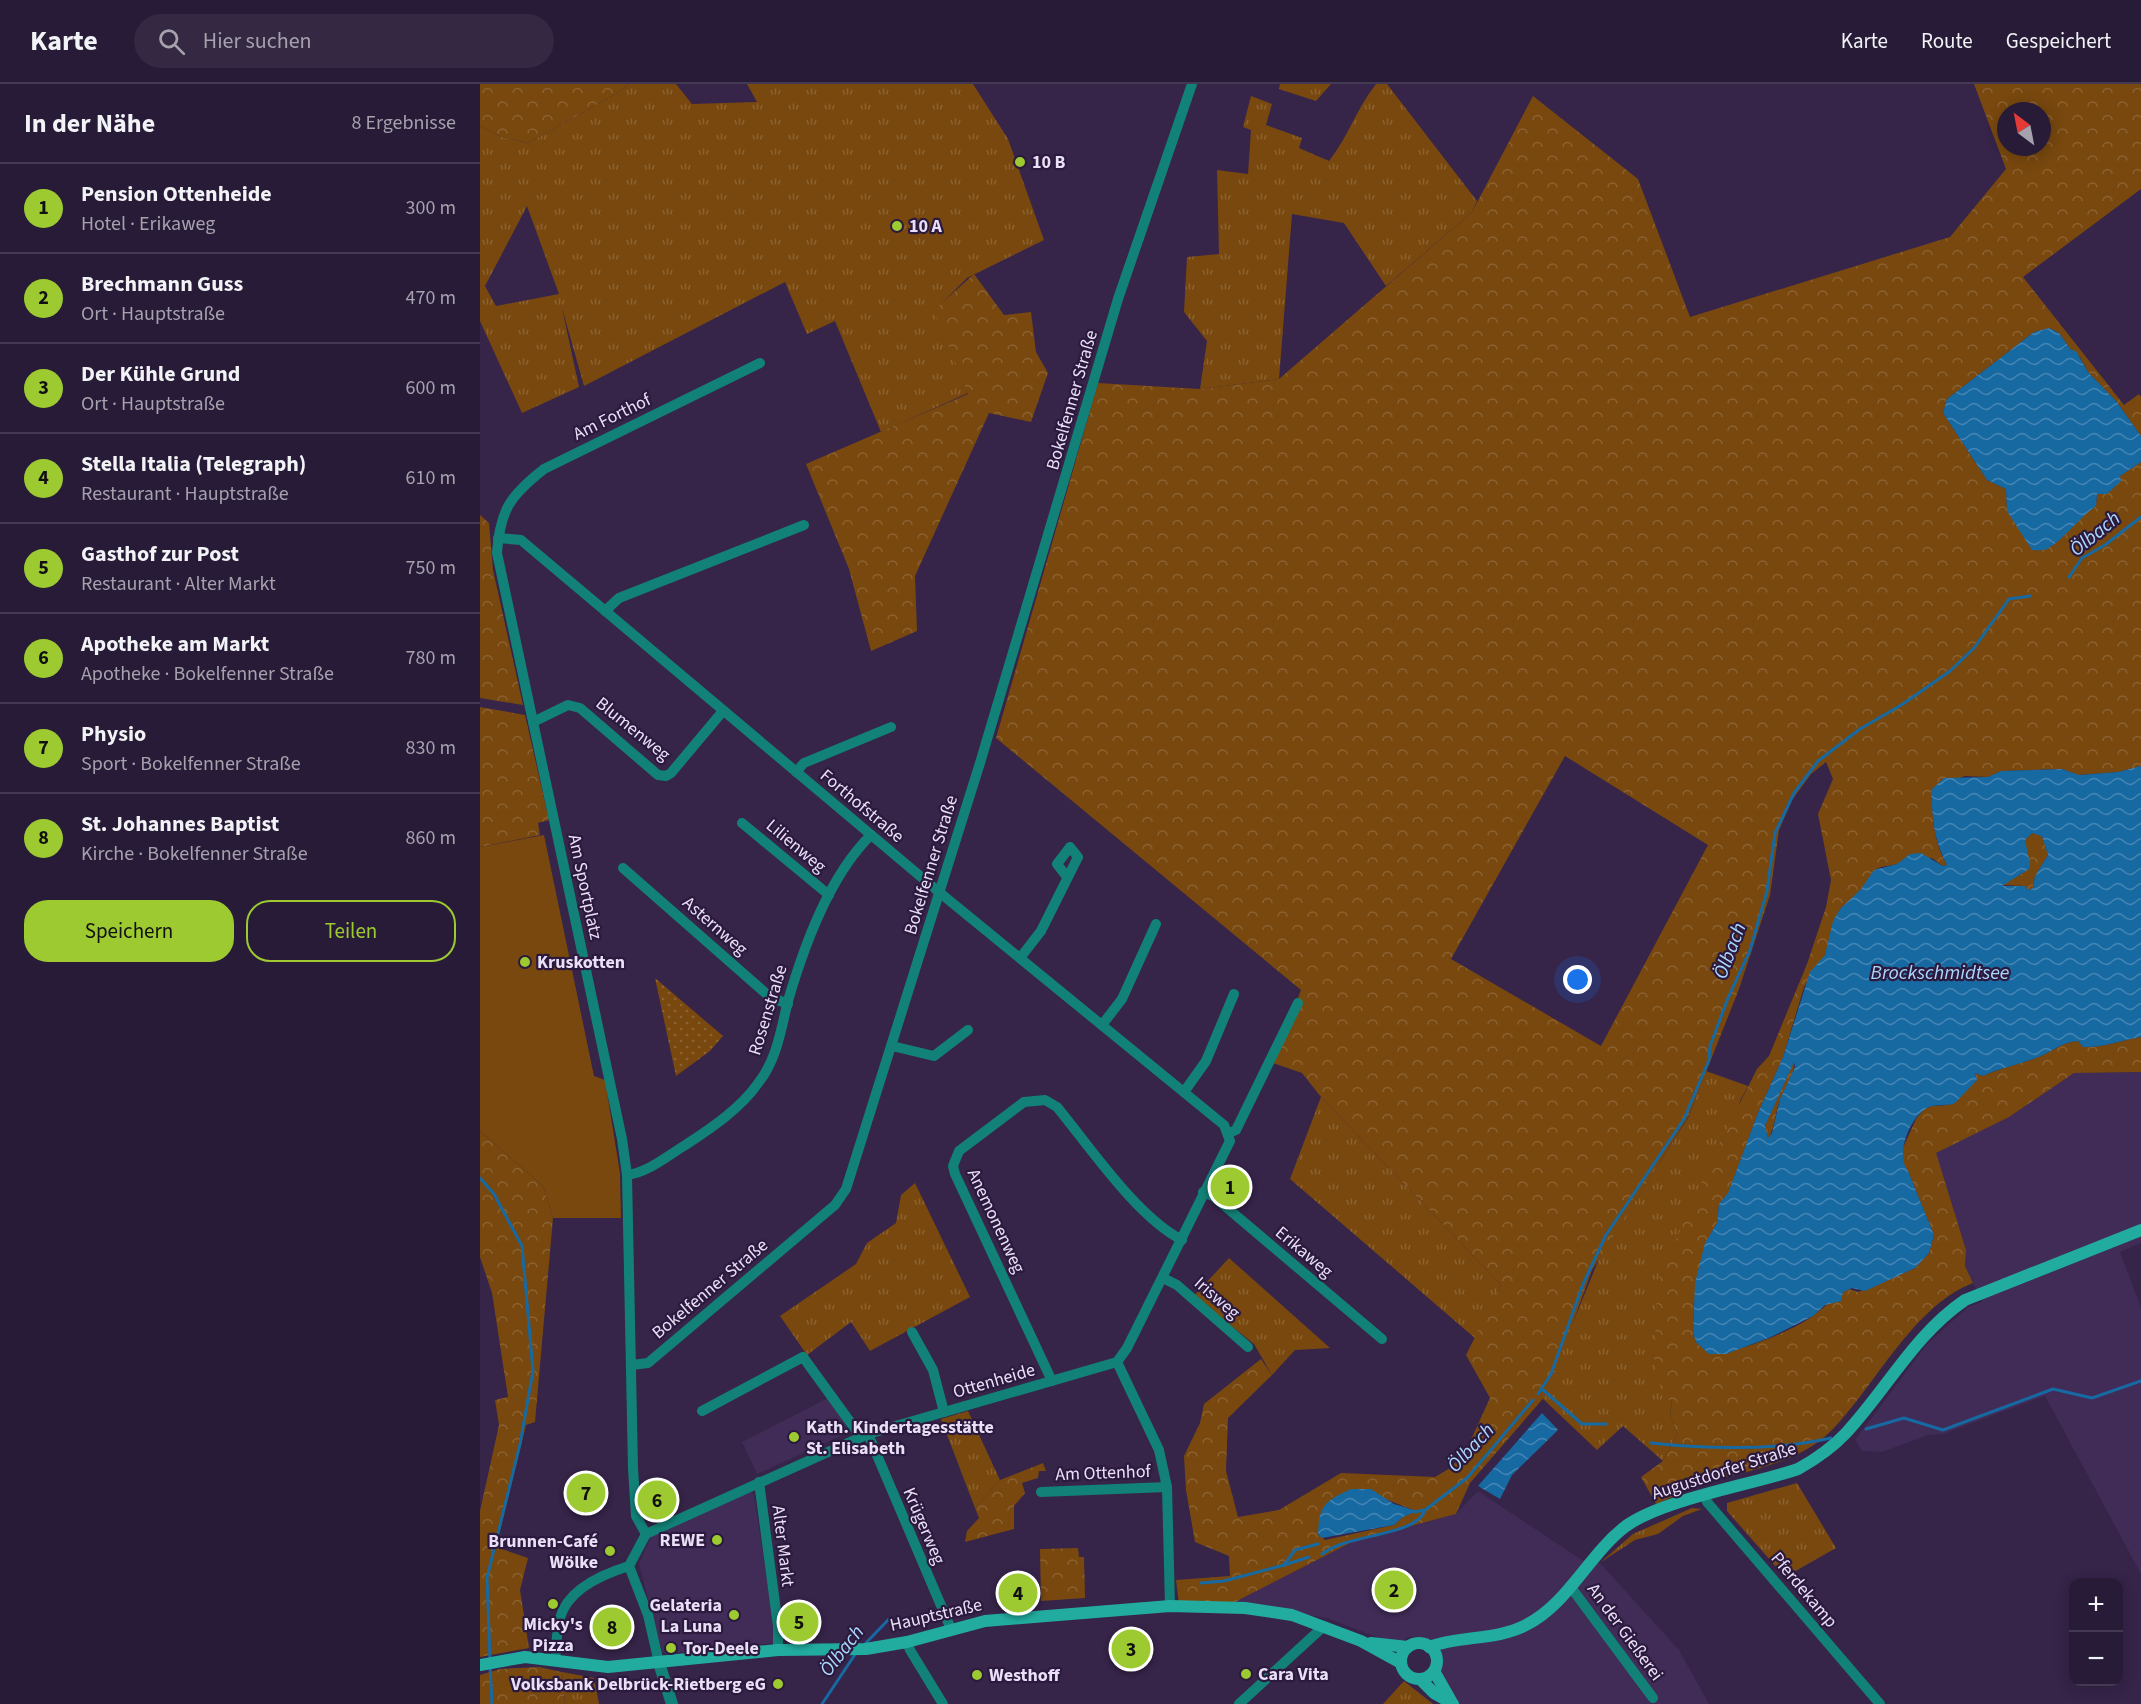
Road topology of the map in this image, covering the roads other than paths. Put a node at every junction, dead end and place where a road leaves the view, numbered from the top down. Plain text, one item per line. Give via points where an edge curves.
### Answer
1 (1192, 84) edge
2 (760, 363) dead end
3 (499, 525) joint
4 (804, 525) dead end
5 (498, 538) junction
6 (605, 612) junction
7 (723, 711) junction
8 (533, 722) junction
9 (891, 727) dead end
10 (796, 772) junction
11 (742, 824) dead end
12 (871, 835) junction
13 (623, 868) dead end
14 (1067, 877) dead end
15 (939, 892) junction
16 (828, 895) junction
17 (1156, 924) dead end
18 (1020, 958) junction
19 (1234, 994) dead end
20 (1298, 1003) dead end
21 (788, 1004) junction
22 (1102, 1025) junction
23 (968, 1030) dead end
24 (892, 1046) junction
25 (1184, 1092) junction
26 (1229, 1133) junction
27 (627, 1175) junction
28 (1203, 1192) junction
29 (2141, 1230) edge
30 (1182, 1240) junction
31 (1163, 1278) junction
32 (912, 1332) dead end
33 (1382, 1339) dead end
34 (1248, 1347) dead end
35 (1117, 1362) junction
36 (632, 1365) junction
37 (1052, 1381) junction
38 (702, 1412) dead end
39 (944, 1412) junction
40 (864, 1436) junction
41 (759, 1482) junction
42 (1167, 1486) junction
43 (1041, 1492) dead end
44 (1705, 1495) junction
45 (646, 1534) junction
46 (629, 1566) junction
47 (1570, 1586) junction
48 (1170, 1606) junction
49 (1324, 1626) junction
50 (951, 1629) junction
51 (1461, 1640) junction
52 (1361, 1641) junction
53 (908, 1642) junction
54 (1408, 1647) junction
55 (1429, 1647) junction
56 (778, 1650) junction
57 (555, 1660) junction
58 (659, 1663) junction
59 (1401, 1663) junction
60 (480, 1665) edge
61 (1435, 1667) junction
62 (1420, 1679) junction
63 (1653, 1698) dead end
64 (1452, 1703) edge
65 (672, 1704) edge
66 (943, 1704) edge
67 (1239, 1704) edge
68 (1880, 1704) edge

1 - 15 street, Bokelfenner Straße via 1118,299
2 - 3 street, Am Forthof via 544,469 508,503
3 - 5 street, Am Sportplatz
4 - 6 street via 620,598
5 - 6 street, Forthofstraße via 522,540
5 - 8 street, Am Sportplatz via 497,553
6 - 7 street, Forthofstraße
7 - 8 street, Blumenweg via 666,776 658,775 580,708 568,705
7 - 10 street, Forthofstraße
8 - 27 street, Am Sportplatz
9 - 10 street via 804,764
10 - 12 street, Forthofstraße
11 - 16 street, Lilienweg
12 - 15 street, Forthofstraße
12 - 16 street, Rosenstraße
13 - 21 street, Asternweg via 770,997
14 - 18 street via 1041,931
15 - 18 street, Forthofstraße
15 - 24 street, Bokelfenner Straße
16 - 21 street, Rosenstraße via 802,956
17 - 22 street via 1122,999
18 - 22 street, Forthofstraße
19 - 25 street via 1206,1061
20 - 26 street via 1236,1130
21 - 27 street, Rosenstraße via 771,1062 760,1082 737,1108 642,1173
22 - 25 street, Forthofstraße
23 - 24 street via 934,1056
24 - 36 street, Bokelfenner Straße via 853,1172 835,1205 648,1363
25 - 26 street
26 - 28 street via 1230,1141
27 - 36 street, Am Sportplatz
28 - 30 street
28 - 33 street, Erikaweg via 1213,1196
29 - 44 main road, Augustdorfer Straße via 1965,1300 1921,1336 1846,1433 1819,1457 1798,1469
30 - 31 street
30 - 37 street, Anemonenweg via 1167,1232 1121,1185 1057,1107 1045,1100 1024,1102 959,1151 955,1174
31 - 34 street, Irisweg via 1177,1285
31 - 35 street
32 - 39 street via 933,1370
35 - 37 street, Ottenheide
35 - 42 street, Am Ottenhof via 1159,1450
36 - 45 street via 636,1516
37 - 39 street, Ottenheide
38 - 40 street, Krügerweg via 802,1357
39 - 40 street, Ottenheide
40 - 41 street, Ottenheide
40 - 50 street, Krügerweg
41 - 45 street, Ottenheide
41 - 56 street, Alter Markt
42 - 43 street, Am Ottenhof
42 - 48 street, Am Ottenhof
44 - 47 main road, Augustdorfer Straße via 1650,1513 1626,1526 1603,1546
44 - 68 street, Pferdekamp
45 - 46 street
46 - 57 street via 592,1582 566,1604 560,1618
46 - 58 street via 645,1605
47 - 51 main road, Augustdorfer Straße via 1546,1612 1528,1624 1492,1637
47 - 63 street, An der Gießerei
48 - 49 main road, Hauptstraße via 1245,1608
48 - 50 main road, Hauptstraße via 985,1621
49 - 52 main road, Hauptstraße
49 - 67 street
50 - 53 main road, Hauptstraße
51 - 55 main road, Augustdorfer Straße
51 - 61 main road via 1447,1648
52 - 54 main road, Hauptstraße
52 - 59 main road, Hauptstraße
53 - 56 main road, Hauptstraße via 860,1649
53 - 66 street
54 - 55 main road via 1419,1643
54 - 59 main road
55 - 61 main road via 1435,1654
56 - 58 main road, Hauptstraße
57 - 58 main road, Hauptstraße via 608,1667
57 - 60 main road, Hauptstraße via 525,1657
58 - 65 street
59 - 62 main road via 1408,1675
61 - 62 main road
61 - 64 main road
62 - 64 main road

